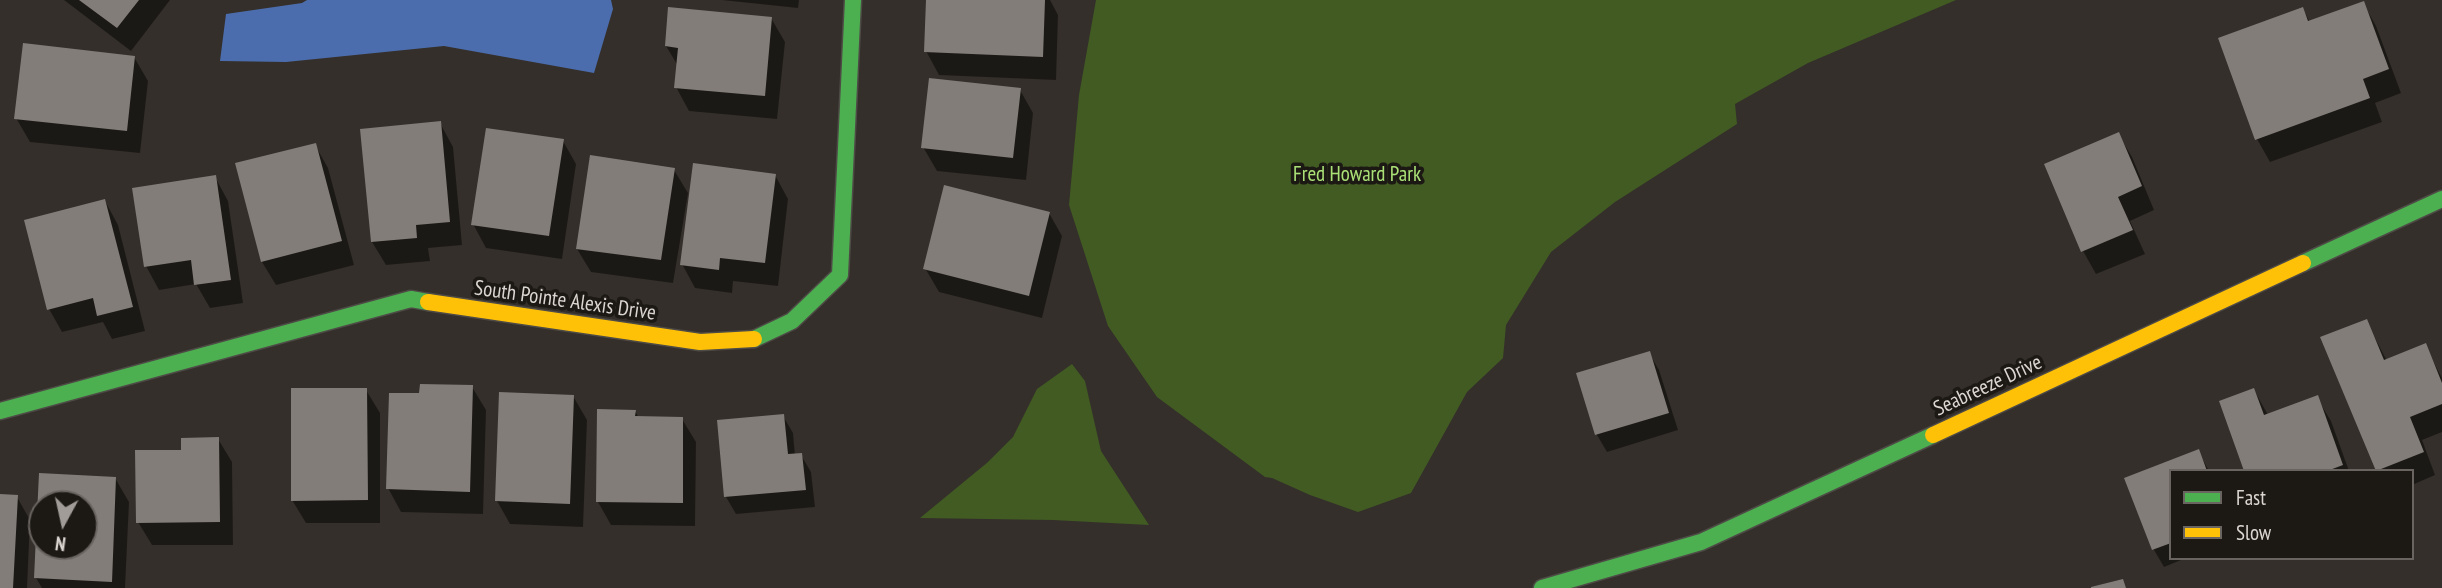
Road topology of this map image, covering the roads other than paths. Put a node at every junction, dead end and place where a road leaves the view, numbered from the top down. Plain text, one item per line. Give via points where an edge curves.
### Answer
1 (853, 0) edge
2 (2442, 199) edge
3 (0, 411) edge
4 (1542, 588) edge

1 - 3 street, South Pointe Alexis Drive via 841,275 792,321 756,339 699,342 411,299
2 - 4 street, Seabreeze Drive via 1701,541

